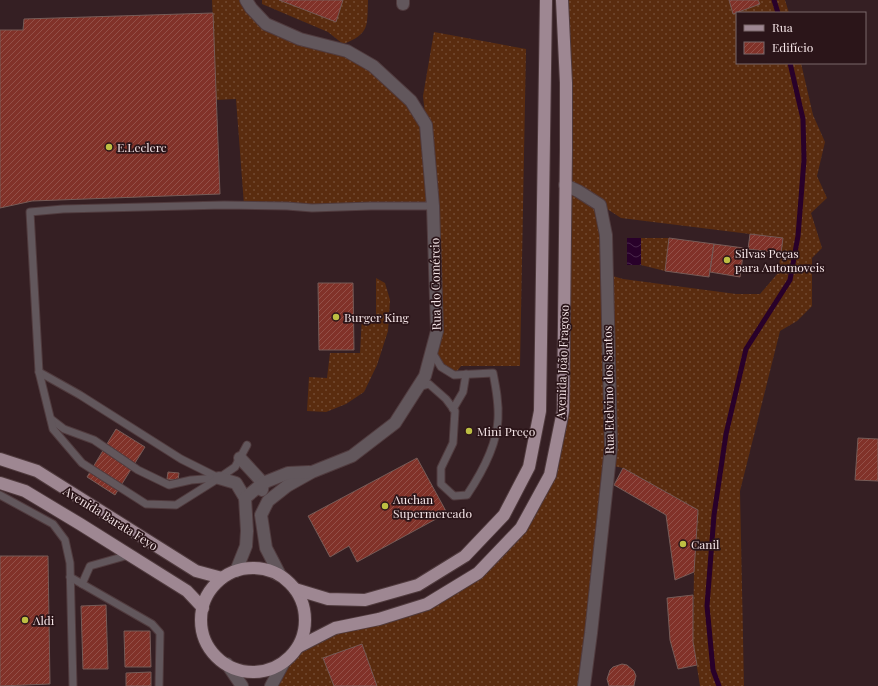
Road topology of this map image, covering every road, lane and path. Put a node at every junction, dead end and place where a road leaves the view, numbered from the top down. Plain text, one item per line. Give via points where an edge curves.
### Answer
1 (246, 0) edge
2 (546, 0) edge
3 (562, 0) edge
4 (565, 185) junction
5 (433, 206) junction
6 (432, 352) junction
7 (39, 372) junction
8 (466, 374) junction
9 (418, 387) junction
10 (453, 409) junction
11 (50, 418) junction
12 (247, 445) dead end
13 (240, 458) junction
14 (0, 459) edge
15 (312, 472) junction
16 (219, 478) junction
17 (0, 483) edge
18 (263, 483) junction
19 (0, 494) edge
20 (245, 498) junction
21 (261, 515) junction
22 (130, 555) junction
23 (236, 570) junction
24 (280, 575) junction
25 (70, 577) junction
26 (222, 578) junction
27 (82, 584) junction
28 (296, 589) junction
29 (203, 608) junction
30 (298, 646) junction
31 (284, 662) junction
32 (227, 664) junction
33 (73, 686) edge
34 (159, 686) edge
35 (242, 686) edge
36 (271, 686) edge
37 (584, 686) edge

1 - 5 street, Rua do Comércio via 266,24 300,39 347,51 373,66 411,101 426,125
2 - 28 main road, Avenida João Fragoso via 540,411 528,467 504,515 465,556 418,585 365,600 328,599
3 - 4 main road, Avenida João Fragoso via 566,83
4 - 30 main road, Avenida João Fragoso via 563,411 550,476 521,528 478,573 427,604 379,620 335,628
4 - 37 street, Rua Etelvino dos Santos via 600,205 606,235 611,447
5 - 6 street, Rua do Comércio via 438,331
5 - 7 lane via 312,208 224,205 30,212
6 - 8 lane via 441,368 454,375
6 - 9 street, Rua do Comércio via 426,376
7 - 11 lane
7 - 16 lane via 181,459
8 - 10 lane via 463,392
8 - 10 lane via 493,373 498,394 498,420 491,449 480,476 467,495 454,496 442,484 441,479 441,468 453,443
9 - 10 lane via 429,384
9 - 15 street, Rua do Comércio via 395,423 352,456
11 - 16 lane via 64,429 94,440 138,470 169,486 191,480
11 - 16 lane via 53,429 82,463 146,504 176,505
12 - 13 lane
13 - 16 lane via 235,467
13 - 18 street
14 - 26 main road, Avenida Barata Feyo via 37,472 196,571
15 - 18 street, Rua do Comércio via 288,474
15 - 21 street, Rua do Comércio via 287,486 268,501
16 - 20 street via 236,483
17 - 22 main road, Avenida Barata Feyo via 25,491
18 - 20 street, Rua do Comércio
18 - 21 street
19 - 25 lane via 53,524 65,540
20 - 23 street via 246,546
21 - 24 street via 266,548
22 - 27 lane via 90,566
22 - 29 main road, Avenida Barata Feyo via 187,591
23 - 24 main road via 266,569
23 - 26 main road
24 - 28 main road
25 - 27 lane
25 - 33 lane
26 - 29 main road via 209,593
27 - 34 lane via 152,624 160,633
28 - 30 main road via 304,607 305,618
29 - 32 main road via 201,620 206,642 218,658
30 - 31 main road
31 - 32 main road via 271,669 256,672 241,670
31 - 36 street
32 - 35 street

